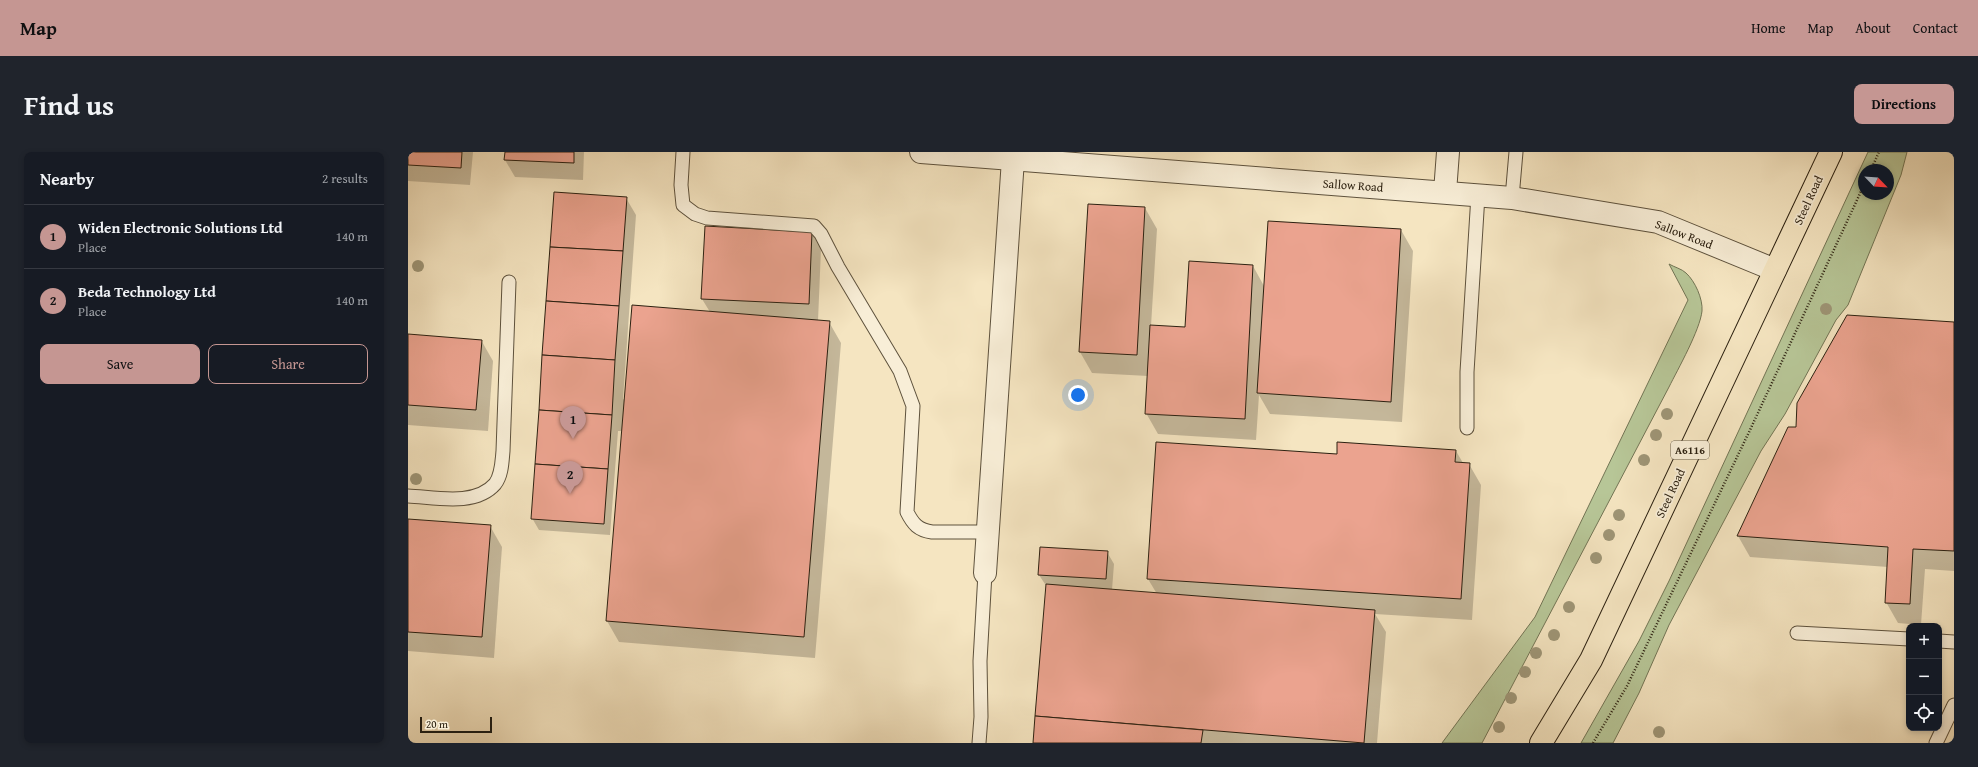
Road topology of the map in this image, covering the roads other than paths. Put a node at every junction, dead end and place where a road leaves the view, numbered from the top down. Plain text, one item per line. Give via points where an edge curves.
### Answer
1 (683, 152) edge
2 (927, 152) edge
3 (1448, 152) edge
4 (1516, 152) edge
5 (1831, 152) edge
6 (1013, 159) junction
7 (1127, 160) edge
8 (1445, 192) junction
9 (1478, 195) junction
10 (1512, 198) junction
11 (1775, 270) junction
12 (509, 282) dead end
13 (1467, 428) dead end
14 (408, 496) edge
15 (988, 532) junction
16 (985, 573) joint
17 (1797, 633) dead end
18 (1906, 639) edge
19 (1942, 641) edge
20 (1954, 642) edge
21 (1954, 704) edge
22 (979, 743) edge
23 (1541, 743) edge
24 (1936, 743) edge

1 - 15 lane via 682,205 695,214 707,218 814,226 822,234 838,267 900,371 913,406 907,512 913,524 932,532
2 - 6 street, Sallow Road
3 - 8 street
4 - 10 lane
5 - 11 main road, Steel Road / A6116
6 - 7 street, Sallow Road
6 - 15 street
7 - 8 street, Sallow Road
8 - 9 street, Sallow Road
9 - 10 street, Sallow Road
9 - 13 lane via 1467,372
10 - 11 street, Sallow Road via 1658,222
11 - 23 main road, Steel Road / A6116 via 1591,660
12 - 14 lane via 503,451 501,469 495,483 484,494 468,498
15 - 16 street
16 - 22 lane
17 - 18 lane
19 - 20 lane
21 - 24 lane

